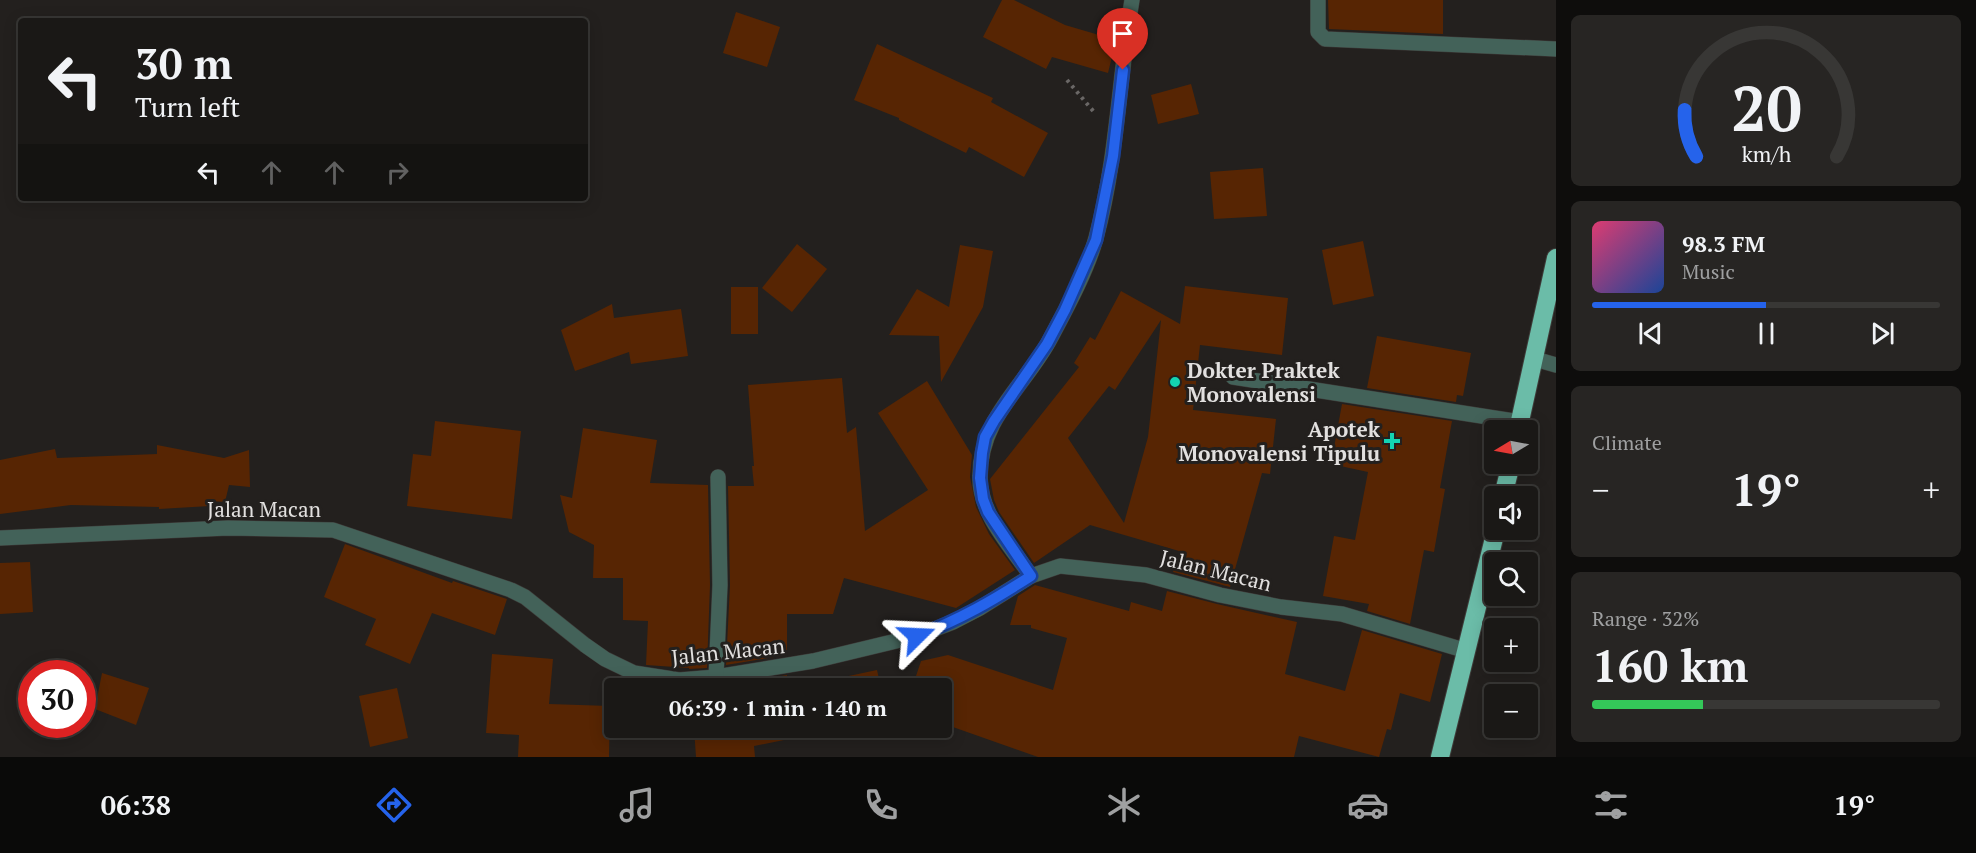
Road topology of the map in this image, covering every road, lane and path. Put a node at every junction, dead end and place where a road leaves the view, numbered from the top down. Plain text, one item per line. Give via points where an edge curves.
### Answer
1 (1132, 0) edge
2 (1318, 0) edge
3 (1556, 49) edge
4 (1556, 258) edge
5 (1535, 359) junction
6 (1556, 365) edge
7 (1233, 377) dead end
8 (1484, 420) edge
9 (1520, 420) edge
10 (718, 477) dead end
11 (0, 538) edge
12 (1494, 540) edge
13 (1031, 576) junction
14 (1467, 651) junction
15 (716, 677) junction
16 (1440, 757) edge

1 - 13 street via 1113,156 1096,240 1052,336 994,421 982,453 980,478 988,512
2 - 3 street via 1318,32 1325,39
4 - 5 highway
5 - 6 street
5 - 9 highway
7 - 8 street
10 - 15 street via 720,585
11 - 15 street, Jalan Macan via 228,528 333,530 511,590 539,607 585,645 634,673 679,680
12 - 14 highway
13 - 14 street, Jalan Macan via 1060,566 1146,575 1230,597 1342,614
13 - 15 street, Jalan Macan via 980,608 917,636 813,661
14 - 16 highway

